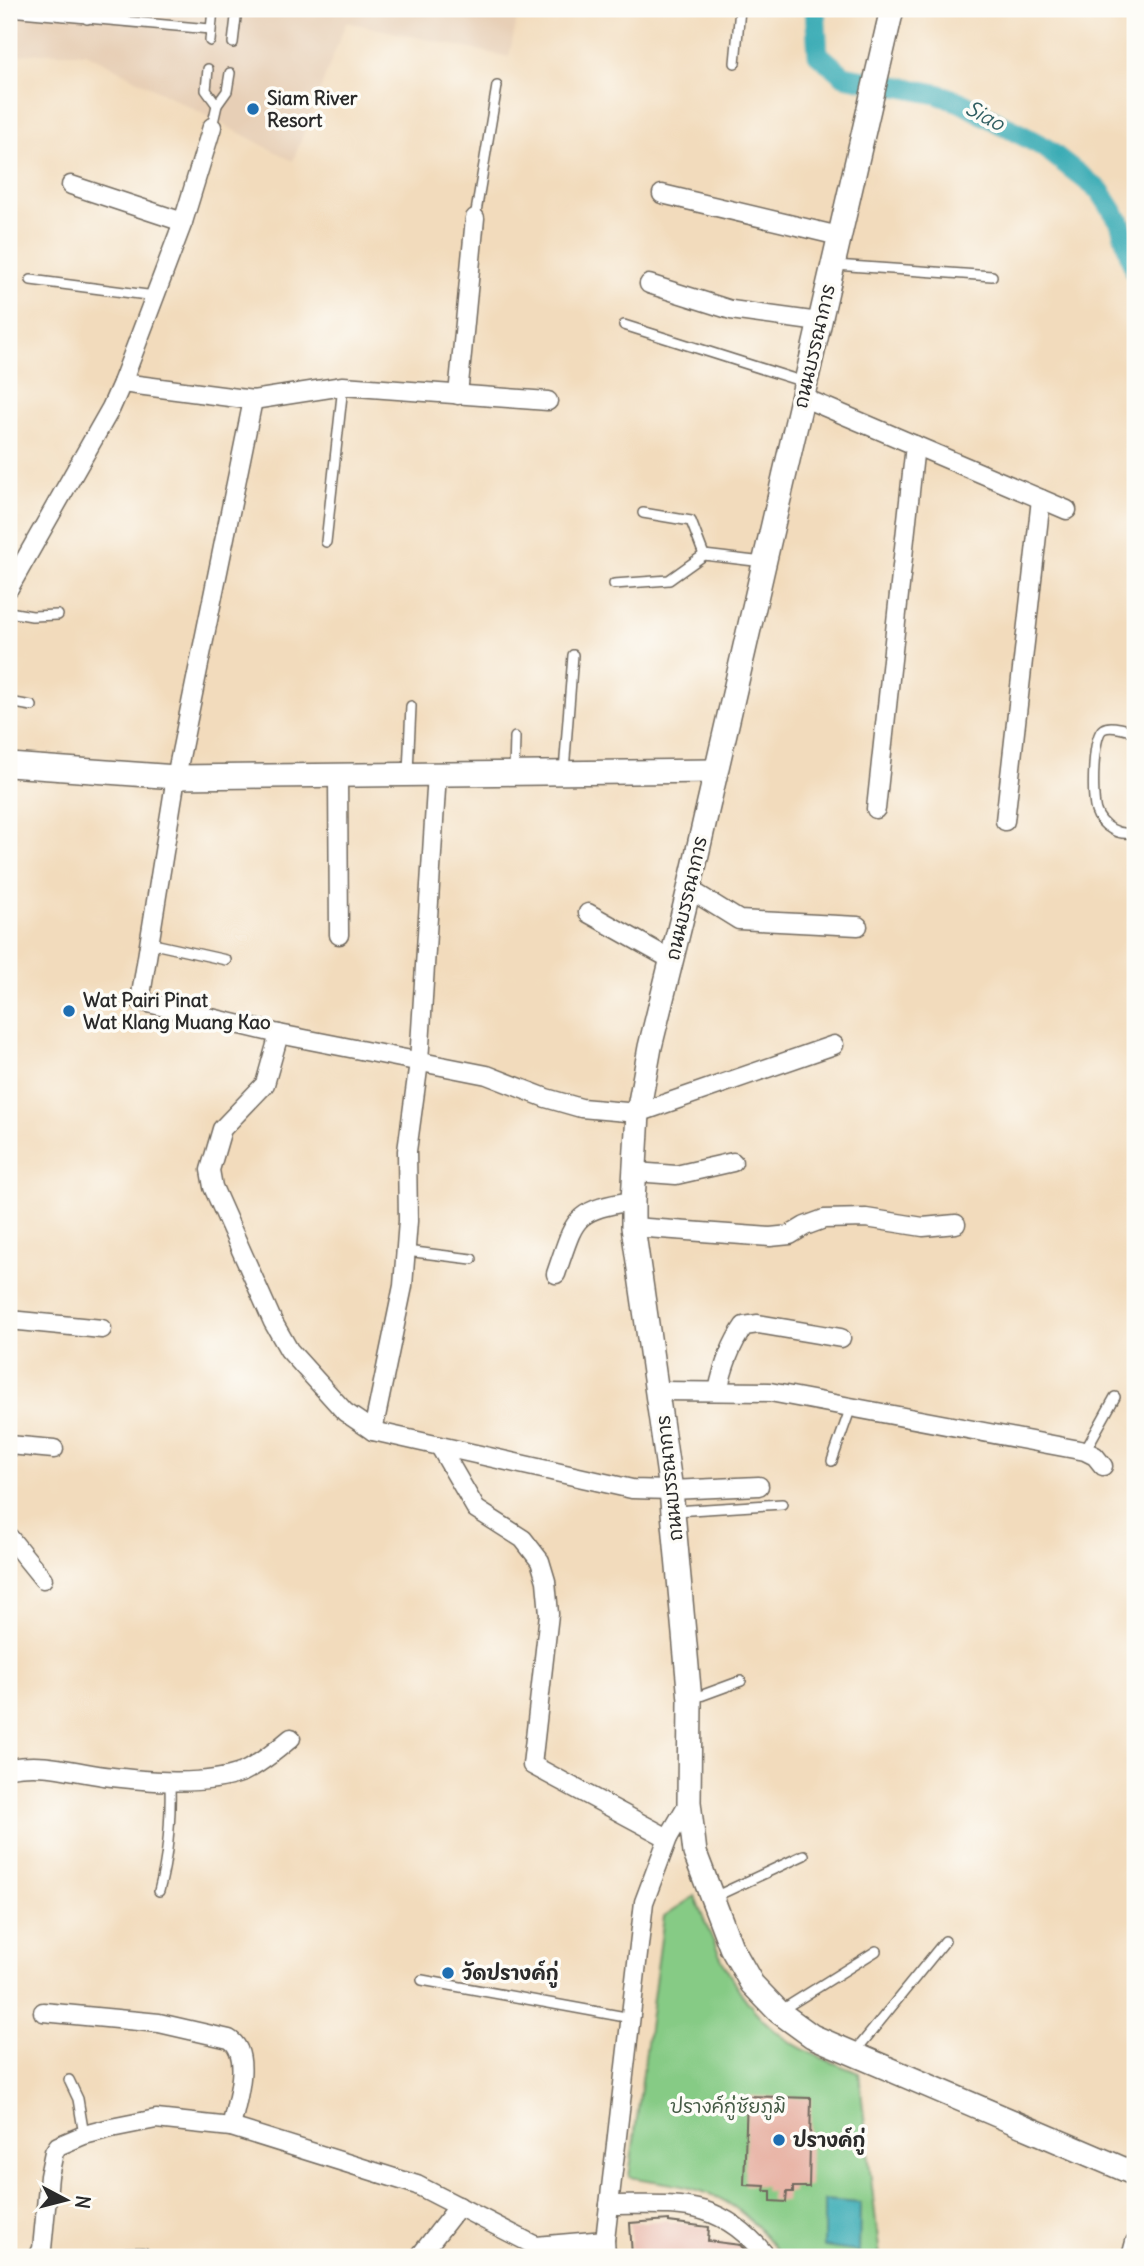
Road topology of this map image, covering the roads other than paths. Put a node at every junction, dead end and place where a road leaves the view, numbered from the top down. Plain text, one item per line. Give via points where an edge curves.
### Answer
1 (88, 9) edge
2 (213, 9) edge
3 (237, 9) edge
4 (740, 9) edge
5 (892, 9) edge
6 (9, 11) edge
7 (87, 19) junction
8 (211, 29) junction
9 (210, 41) dead end
10 (233, 43) dead end
11 (735, 63) dead end
12 (208, 69) dead end
13 (230, 73) dead end
14 (497, 86) dead end
15 (217, 105) junction
16 (212, 127) joint
17 (71, 185) dead end
18 (662, 194) dead end
19 (475, 218) joint
20 (183, 222) junction
21 (839, 236) junction
22 (833, 265) junction
23 (992, 276) dead end
24 (31, 280) dead end
25 (649, 284) dead end
26 (155, 296) junction
27 (819, 322) junction
28 (624, 325) dead end
29 (122, 383) junction
30 (343, 386) junction
31 (804, 390) junction
32 (458, 395) junction
33 (253, 400) junction
34 (548, 401) dead end
35 (915, 445) junction
36 (1041, 499) junction
37 (1066, 510) dead end
38 (643, 513) dead end
39 (326, 542) dead end
40 (704, 555) junction
41 (764, 562) junction
42 (614, 584) dead end
43 (9, 588) edge
44 (9, 612) edge
45 (58, 615) dead end
46 (573, 655) dead end
47 (9, 702) edge
48 (32, 706) dead end
49 (411, 706) dead end
50 (1135, 732) edge
51 (515, 737) dead end
52 (9, 765) edge
53 (564, 771) junction
54 (716, 771) junction
55 (514, 772) junction
56 (436, 773) junction
57 (408, 774) junction
58 (338, 775) junction
59 (176, 777) junction
60 (876, 809) dead end
61 (1005, 821) dead end
62 (1135, 831) edge
63 (689, 889) junction
64 (588, 914) dead end
65 (858, 926) dead end
66 (339, 935) dead end
67 (149, 943) junction
68 (226, 960) dead end
69 (672, 960) junction
70 (279, 1034) junction
71 (834, 1045) dead end
72 (419, 1062) junction
73 (638, 1113) junction
74 (733, 1162) dead end
75 (635, 1172) junction
76 (633, 1201) junction
77 (956, 1224) dead end
78 (634, 1227) junction
79 (406, 1251) junction
80 (472, 1259) dead end
81 (556, 1274) dead end
82 (9, 1321) edge
83 (102, 1329) dead end
84 (841, 1338) dead end
85 (659, 1391) junction
86 (718, 1391) junction
87 (1115, 1397) dead end
88 (851, 1407) junction
89 (373, 1431) junction
90 (9, 1445) edge
91 (440, 1447) junction
92 (54, 1449) dead end
93 (1085, 1451) junction
94 (832, 1461) dead end
95 (1103, 1466) dead end
96 (759, 1486) dead end
97 (672, 1501) junction
98 (782, 1504) dead end
99 (9, 1537) edge
100 (43, 1579) dead end
101 (741, 1681) dead end
102 (690, 1700) junction
103 (291, 1738) dead end
104 (9, 1769) edge
105 (170, 1781) junction
106 (689, 1802) junction
107 (668, 1839) junction
108 (804, 1855) dead end
109 (159, 1891) dead end
110 (711, 1899) junction
111 (946, 1941) dead end
112 (876, 1951) dead end
113 (422, 1980) dead end
114 (43, 2012) dead end
115 (779, 2012) junction
116 (631, 2018) junction
117 (853, 2054) junction
118 (69, 2080) dead end
119 (231, 2127) junction
120 (84, 2135) junction
121 (1135, 2174) edge
122 (609, 2205) junction
123 (459, 2206) junction
124 (435, 2236) junction
125 (1135, 2242) edge
126 (605, 2249) edge
127 (38, 2257) edge
128 (125, 2257) edge
129 (143, 2257) edge
130 (419, 2257) edge
131 (433, 2257) edge
132 (767, 2257) edge
133 (1131, 2257) edge

1 - 7 lane
2 - 8 lane
3 - 10 lane
4 - 11 lane
5 - 21 street, ถนนบรรณาการ
6 - 7 lane
7 - 8 lane
8 - 9 lane
12 - 15 lane via 206,90
13 - 15 lane via 227,91
14 - 19 lane
15 - 16 lane
16 - 20 street
17 - 20 street
18 - 21 street
19 - 32 street
20 - 26 street
21 - 22 street, ถนนบรรณาการ
22 - 23 lane
22 - 27 street, ถนนบรรณาการ
24 - 26 lane
25 - 27 street via 731,310
26 - 29 street
27 - 31 street, ถนนบรรณาการ
28 - 31 lane
29 - 33 street
29 - 43 street
30 - 32 street
30 - 33 street
30 - 39 lane
31 - 35 street
31 - 41 street, ถนนบรรณาการ
32 - 34 street
33 - 59 street
35 - 36 street
35 - 60 street
36 - 37 street
36 - 61 street
38 - 40 lane via 691,521
40 - 41 lane
40 - 42 lane via 669,580
41 - 54 street, ถนนบรรณาการ
44 - 45 lane
46 - 53 lane
47 - 48 lane
49 - 57 lane
50 - 62 lane via 1111,727 1099,733 1094,794 1102,823 1115,831
51 - 55 lane
52 - 59 street
53 - 54 street
53 - 55 street
54 - 63 street, ถนนบรรณาการ
55 - 56 street
56 - 57 street
56 - 72 street
57 - 58 street
58 - 59 street
58 - 66 street
59 - 67 street
63 - 65 street via 739,920
63 - 69 street, ถนนบรรณาการ
64 - 69 street
67 - 68 lane
67 - 70 street via 140,1001
69 - 73 street, ถนนบรรณาการ
70 - 72 street
70 - 89 street via 265,1084 222,1129 210,1170 213,1187 289,1350 345,1412
71 - 73 street
72 - 73 street via 487,1075 581,1108
72 - 79 street via 407,1150
73 - 75 street, ถนนบรรณาการ
74 - 75 street via 676,1175
75 - 76 street, ถนนบรรณาการ
76 - 78 street, ถนนบรรณาการ
76 - 81 street via 601,1206 582,1215 570,1233
77 - 78 street via 923,1227 866,1218 824,1219 790,1235 770,1237
78 - 85 street, ถนนบรรณาการ
79 - 80 lane
79 - 89 street
82 - 83 street
84 - 86 street via 758,1324 744,1326 724,1364
85 - 86 street
85 - 97 street, ถนนบรรณาการ
86 - 88 street via 770,1392
87 - 93 lane
88 - 93 street
88 - 94 lane
89 - 91 street
90 - 92 street
91 - 97 street
91 - 107 street via 476,1510 523,1539 540,1560 549,1614 531,1765
93 - 95 street
96 - 97 street
97 - 98 lane
97 - 102 street, ถนนบรรณาการ
99 - 100 street
101 - 102 lane
102 - 106 street, ถนนบรรณาการ
103 - 105 street via 243,1771 214,1779
104 - 105 street via 32,1764
105 - 109 lane via 171,1818
106 - 107 street
106 - 110 street, ถนนบรรณาการ via 695,1853
107 - 116 street via 644,1902
108 - 110 lane
110 - 115 street, ถนนบรรณาการ via 752,1984
111 - 117 lane
112 - 115 lane
113 - 116 lane
114 - 119 street via 159,2023 237,2043 241,2070
115 - 117 street, ถนนบรรณาการ via 812,2036
116 - 122 street
117 - 121 street, ถนนบรรณาการ
118 - 120 lane via 79,2099
119 - 120 street via 156,2119
119 - 123 street via 417,2185
120 - 127 street via 54,2152
122 - 126 street
122 - 132 street via 687,2205 711,2211
123 - 124 street
123 - 126 street via 536,2246
124 - 130 street
124 - 131 street
125 - 133 street
128 - 129 street

